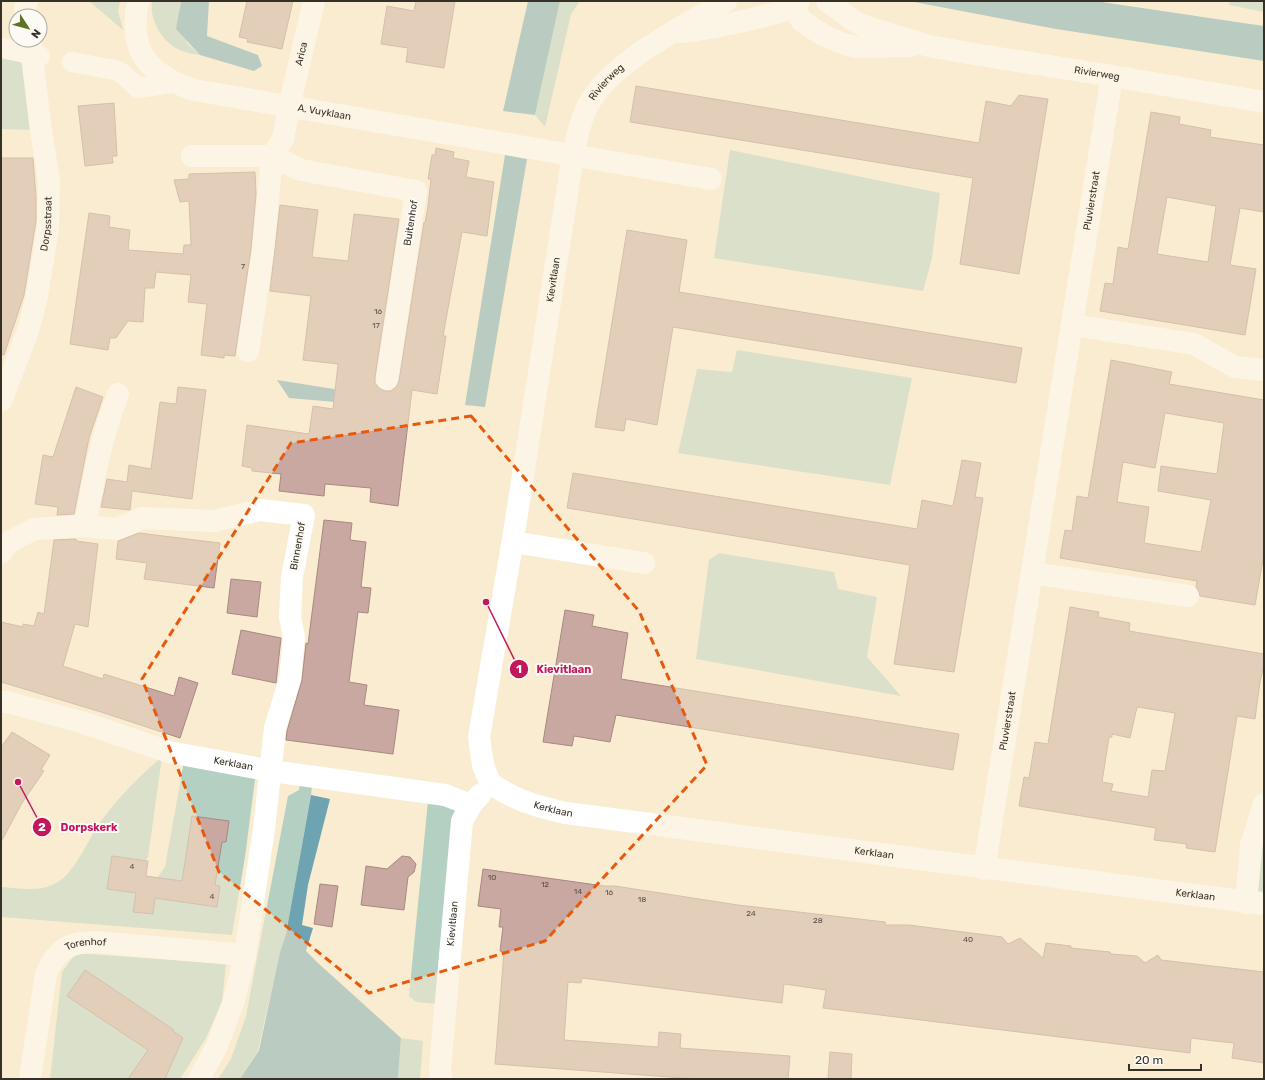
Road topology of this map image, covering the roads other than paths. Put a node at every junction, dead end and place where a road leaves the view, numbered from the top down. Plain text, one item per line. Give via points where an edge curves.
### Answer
1 (138, 1) edge
2 (314, 1) edge
3 (726, 1) edge
4 (827, 1) edge
5 (794, 3) edge
6 (673, 33) junction
7 (929, 46) junction
8 (1, 48) edge
9 (34, 50) edge
10 (72, 62) dead end
11 (1112, 76) junction
12 (172, 83) junction
13 (1264, 102) edge
14 (289, 107) junction
15 (573, 155) junction
16 (192, 156) dead end
17 (272, 156) junction
18 (711, 179) dead end
19 (1072, 325) junction
20 (248, 352) dead end
21 (1264, 370) edge
22 (387, 379) dead end
23 (118, 394) dead end
24 (1, 401) edge
25 (85, 526) junction
26 (513, 542) junction
27 (1, 553) edge
28 (644, 563) dead end
29 (1032, 573) junction
30 (1188, 596) dead end
31 (1, 702) edge
32 (272, 772) junction
33 (490, 783) junction
34 (1264, 804) edge
35 (471, 805) junction
36 (984, 869) junction
37 (1255, 903) edge
38 (245, 955) junction
39 (30, 1079) edge
40 (199, 1079) edge
41 (441, 1079) edge

1 - 12 street, A. Vuyklaan via 134,20 137,43 151,68
2 - 14 street, Arica
3 - 6 street, Rivierweg
4 - 7 street, Rivierweg via 864,26
5 - 6 street, Rivierweg via 727,26
5 - 7 street, Rivierweg via 802,21 823,35 844,44 856,47
6 - 15 street, Rivierweg via 618,69 591,100 579,128
7 - 11 street, Rivierweg
8 - 9 street
9 - 24 street, Dorpsstraat via 41,131 49,181 48,227 28,331
10 - 12 street via 119,71 138,88
11 - 13 street, Rivierweg
11 - 19 street, Pluvierstraat
12 - 14 street, A. Vuyklaan via 194,90
14 - 15 street, A. Vuyklaan
14 - 17 street via 283,139
15 - 18 street
15 - 26 street, Kievitlaan
16 - 17 street, Buitenhof
17 - 20 street via 263,251
17 - 22 street, Buitenhof via 301,170 416,191
19 - 21 street via 1194,344 1235,367
19 - 29 street, Pluvierstraat
23 - 25 street via 106,424 96,462
25 - 27 street, Binnenhof via 34,529 9,542
25 - 32 street, Binnenhof via 117,529 142,518 214,521 260,510 304,515 292,578 290,617 294,637 290,679 275,728
26 - 28 street
26 - 33 street, Kievitlaan via 479,737 483,765
29 - 30 street
29 - 36 street, Pluvierstraat
31 - 32 street, Kerklaan via 81,722 169,752
32 - 35 street, Kerklaan via 445,795
32 - 38 street
33 - 35 street, Kievitlaan
33 - 36 street, Kerklaan via 507,795 532,806 566,813
34 - 37 street via 1251,845
35 - 41 street, Kievitlaan via 462,821
36 - 37 street, Kerklaan
38 - 39 street, Torenhof via 77,942 62,951 51,962 46,974
38 - 40 street via 232,1007 217,1046

